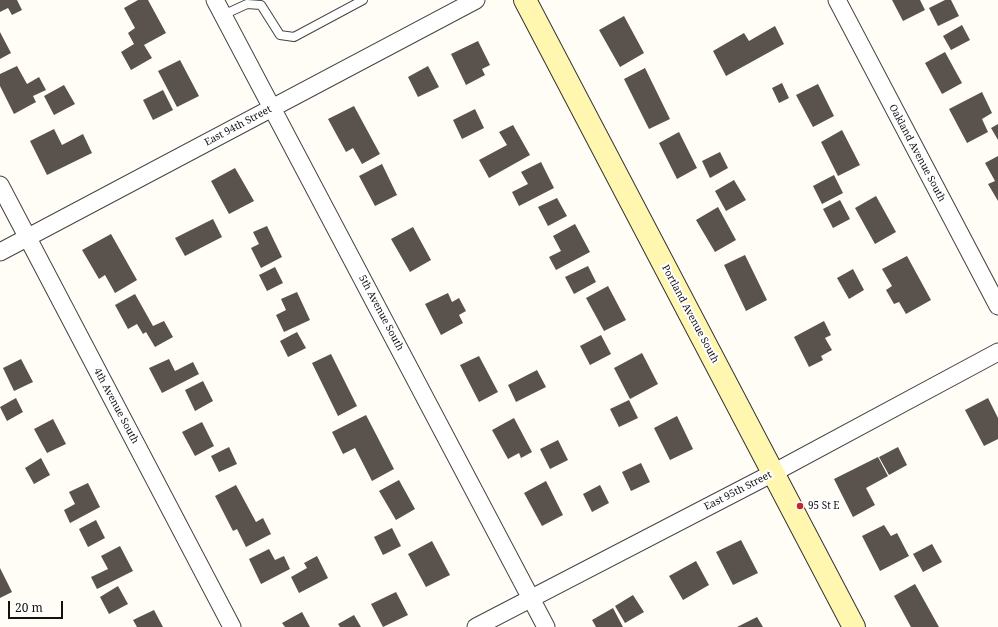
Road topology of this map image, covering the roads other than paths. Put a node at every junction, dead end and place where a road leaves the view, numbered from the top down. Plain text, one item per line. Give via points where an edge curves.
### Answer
1 (269, 0) edge
2 (363, 0) edge
3 (476, 0) edge
4 (525, 0) edge
5 (837, 0) edge
6 (261, 5) junction
7 (219, 7) edge
8 (273, 108) junction
9 (0, 185) edge
10 (27, 237) junction
11 (0, 252) edge
12 (998, 306) edge
13 (998, 352) edge
14 (773, 472) junction
15 (531, 598) junction
16 (232, 627) edge
17 (476, 627) edge
18 (546, 627) edge
19 (854, 627) edge

1 - 6 lane
2 - 6 lane via 294,37 280,36
3 - 8 street, East 94th Street
4 - 14 main road, Portland Avenue South
5 - 12 street, Oakland Avenue South
6 - 7 lane
7 - 8 street, 5th Avenue South
8 - 10 street, East 94th Street
8 - 15 street, 5th Avenue South
9 - 10 street, 4th Avenue South
10 - 11 street, East 94th Street
10 - 16 street, 4th Avenue South
13 - 14 street, East 95th Street
14 - 15 street, East 95th Street
14 - 19 main road, Portland Avenue South
15 - 17 street, East 95th Street
15 - 18 street, 5th Avenue South

